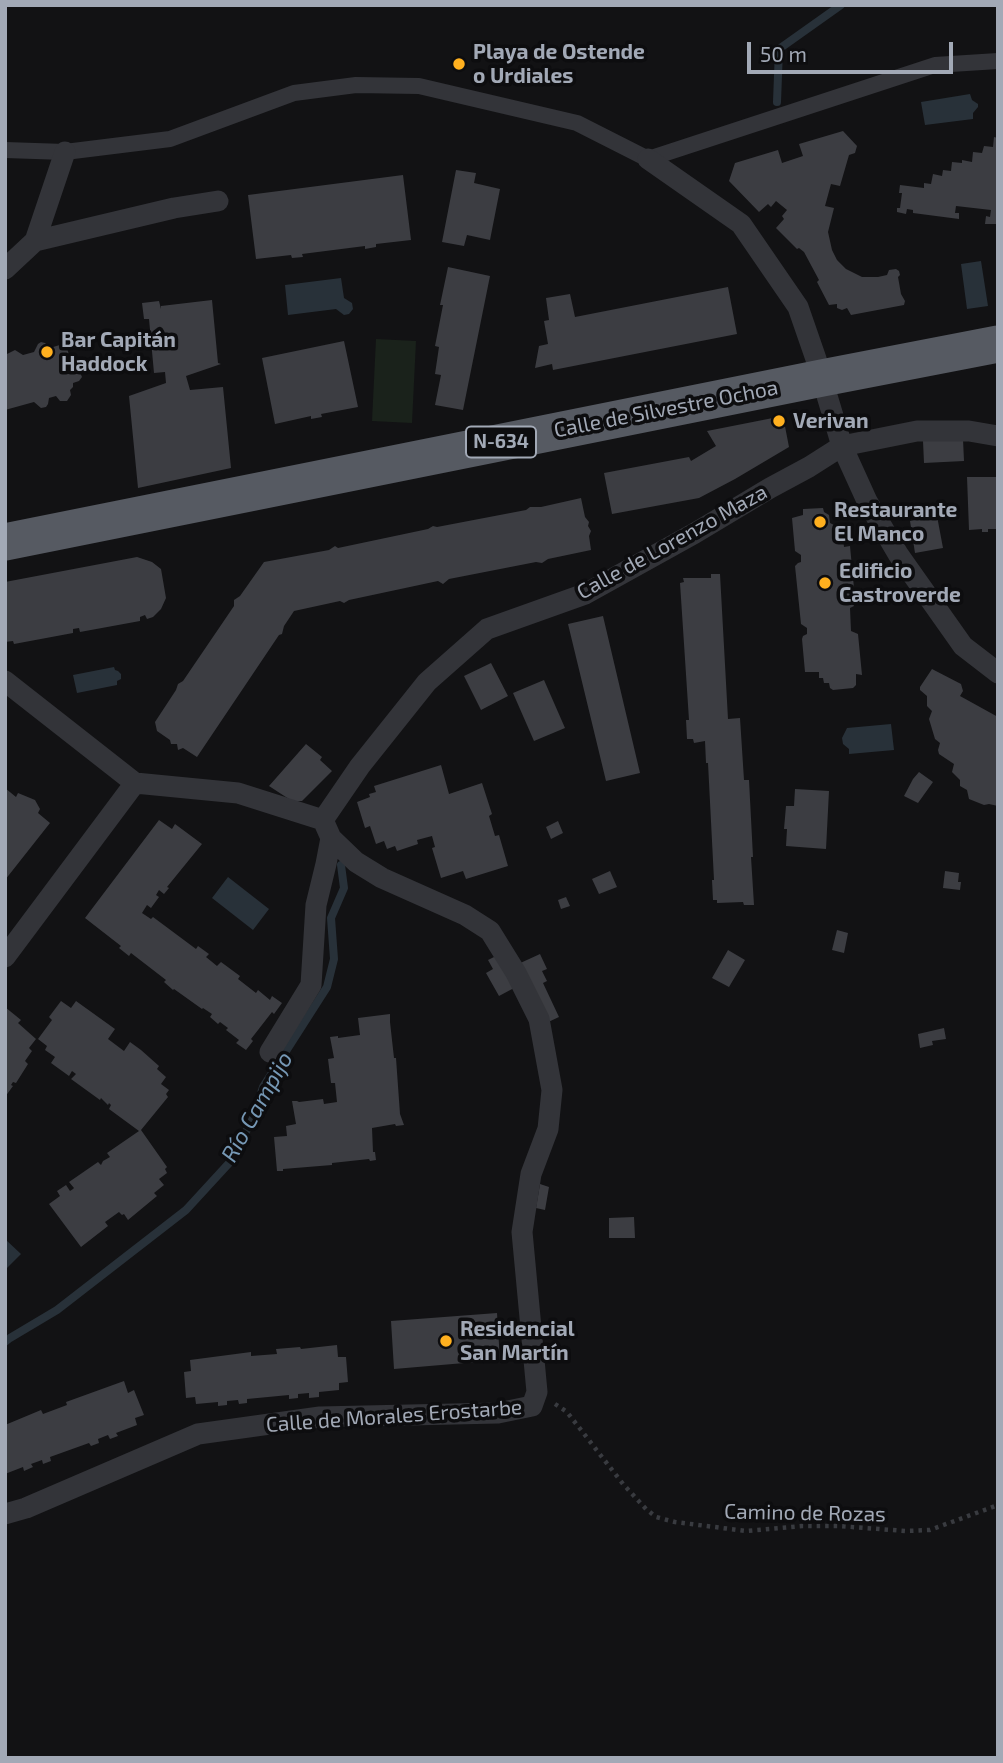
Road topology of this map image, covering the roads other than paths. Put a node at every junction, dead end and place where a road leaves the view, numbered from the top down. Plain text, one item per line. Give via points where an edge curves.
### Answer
1 (998, 61) edge
2 (5, 150) edge
3 (65, 152) junction
4 (648, 159) junction
5 (218, 201) dead end
6 (35, 241) junction
7 (5, 269) edge
8 (998, 344) edge
9 (822, 378) junction
10 (998, 436) edge
11 (842, 446) junction
12 (5, 542) edge
13 (998, 673) edge
14 (5, 681) edge
15 (135, 783) junction
16 (327, 829) junction
17 (5, 957) edge
18 (270, 1052) dead end
19 (5, 1514) edge

1 - 4 street via 934,65
2 - 3 street
3 - 4 street via 170,139 294,93 356,85 419,86 577,123
3 - 6 street
4 - 9 street via 741,224 798,307
5 - 6 street
6 - 7 street
8 - 9 highway, Calle de Silvestre Ochoa / N-634
9 - 11 street
9 - 12 highway, Calle de Silvestre Ochoa / N-634
10 - 11 street, Calle de Lorenzo Maza via 917,431
11 - 13 street via 867,501 905,564 963,646
11 - 16 street, Calle de Lorenzo Maza via 585,594 487,629 427,682 360,766
14 - 15 street
15 - 16 street via 238,793
15 - 17 street
16 - 18 street via 311,985
16 - 19 street, Calle de Morales Erostarbe via 356,862 490,931 539,1019 552,1090 548,1129 531,1174 522,1232 537,1392 532,1406 498,1413 320,1417 198,1434

